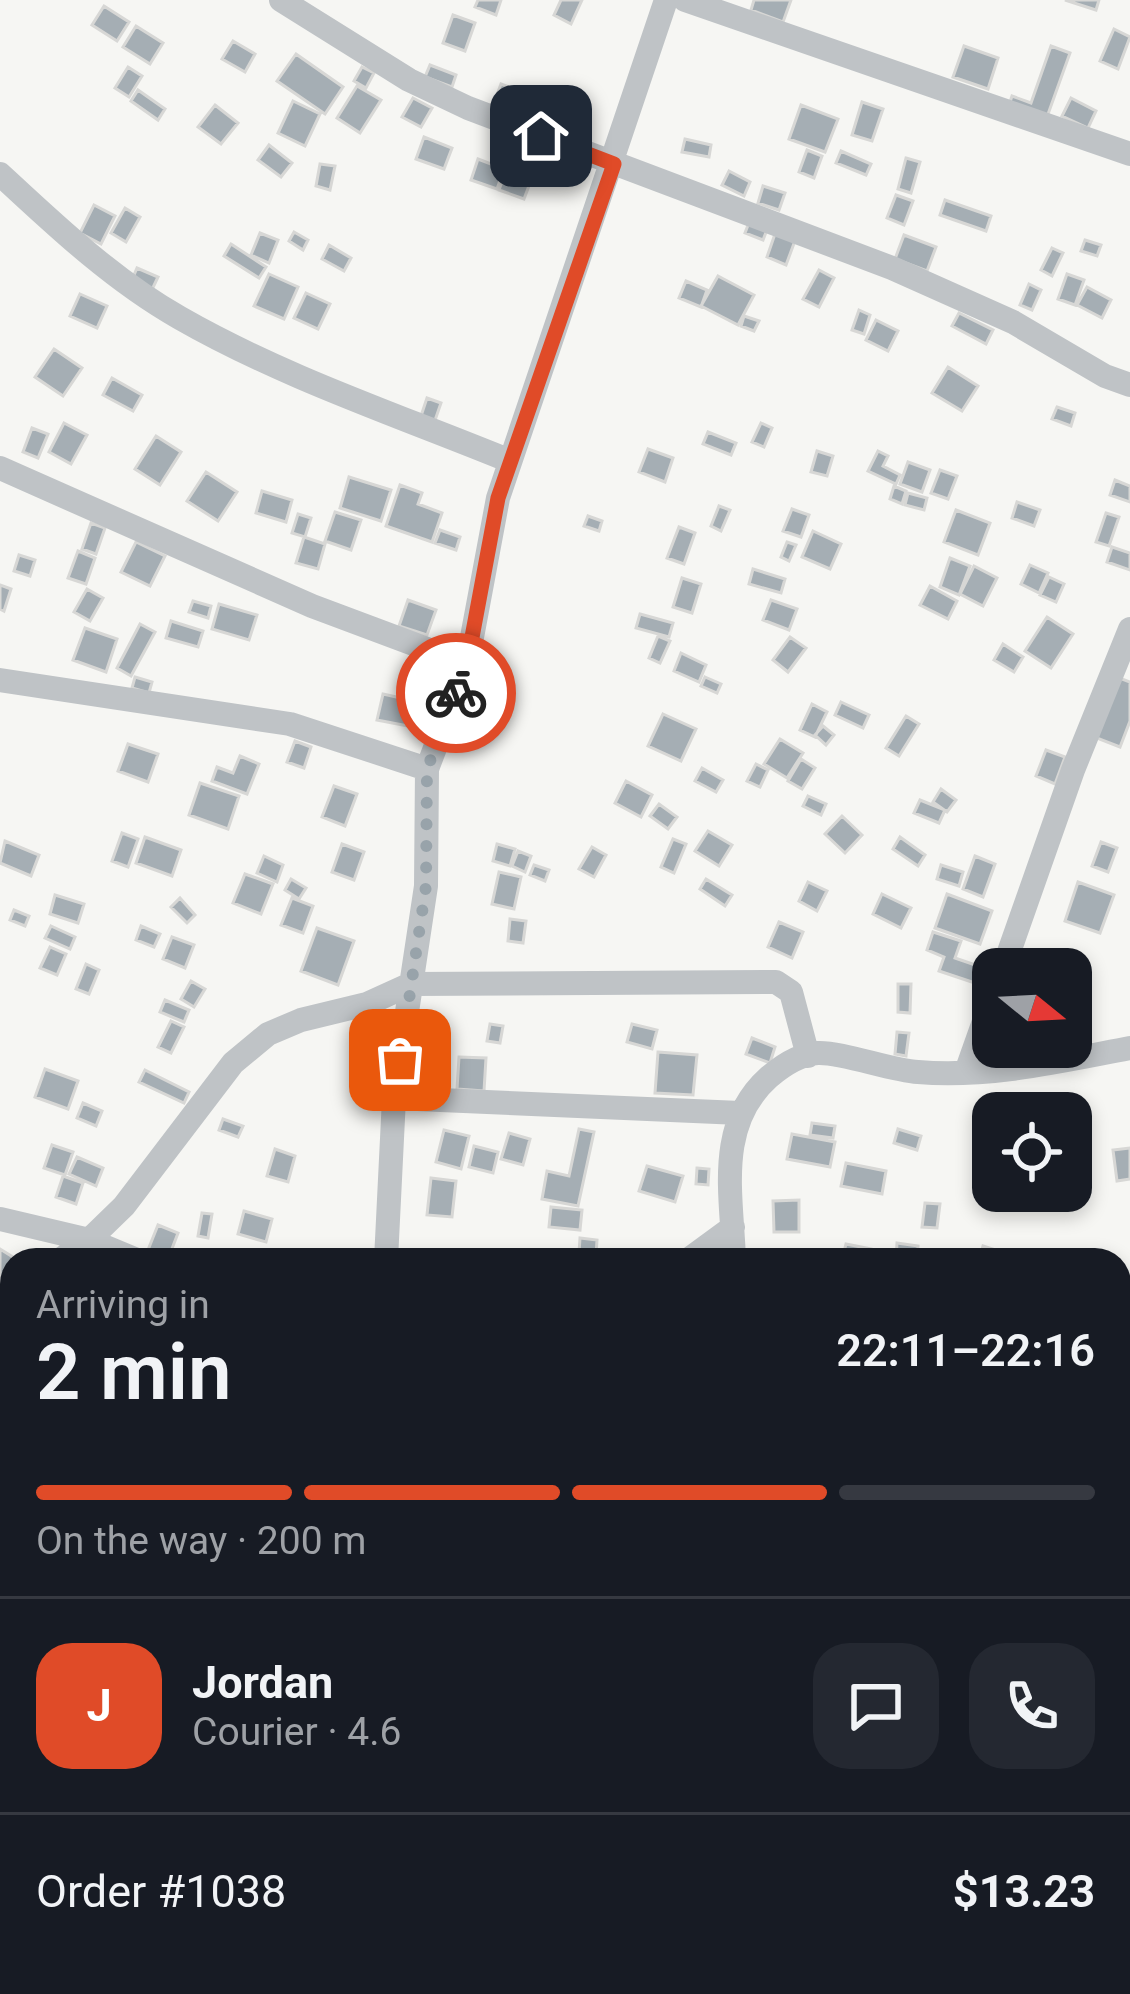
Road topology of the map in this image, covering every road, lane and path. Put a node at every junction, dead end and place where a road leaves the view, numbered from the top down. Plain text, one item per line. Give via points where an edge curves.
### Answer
1 (281, 0) edge
2 (667, 0) edge
3 (685, 0) edge
4 (1130, 154) edge
5 (614, 164) junction
6 (0, 174) edge
7 (1130, 385) edge
8 (510, 461) junction
9 (0, 468) edge
10 (1130, 628) edge
11 (467, 664) junction
12 (0, 680) edge
13 (427, 769) junction
14 (1010, 948) edge
15 (411, 984) junction
16 (1130, 1048) edge
17 (972, 1055) edge
18 (808, 1056) junction
19 (966, 1072) junction
20 (394, 1098) junction
21 (740, 1113) junction
22 (0, 1219) edge
23 (733, 1228) junction
24 (89, 1240) junction
25 (77, 1248) edge
26 (108, 1248) edge
27 (387, 1248) edge
28 (705, 1248) edge
29 (734, 1248) edge

1 - 5 street via 409,80
2 - 5 street
3 - 4 street
5 - 7 street via 892,268
5 - 8 street
6 - 8 street via 72,241 178,317
8 - 11 street
9 - 11 street via 290,597
10 - 14 street
11 - 13 street
12 - 13 street via 290,724
13 - 15 street via 426,886
15 - 18 street via 764,979 791,992
15 - 20 street
15 - 24 street via 268,1034 233,1064 153,1173
16 - 19 street
17 - 19 street
18 - 19 street
18 - 21 street via 775,1072
20 - 21 street
20 - 27 street
21 - 23 street via 730,1138
22 - 24 street
23 - 28 street
23 - 29 street
24 - 25 street
24 - 26 street

